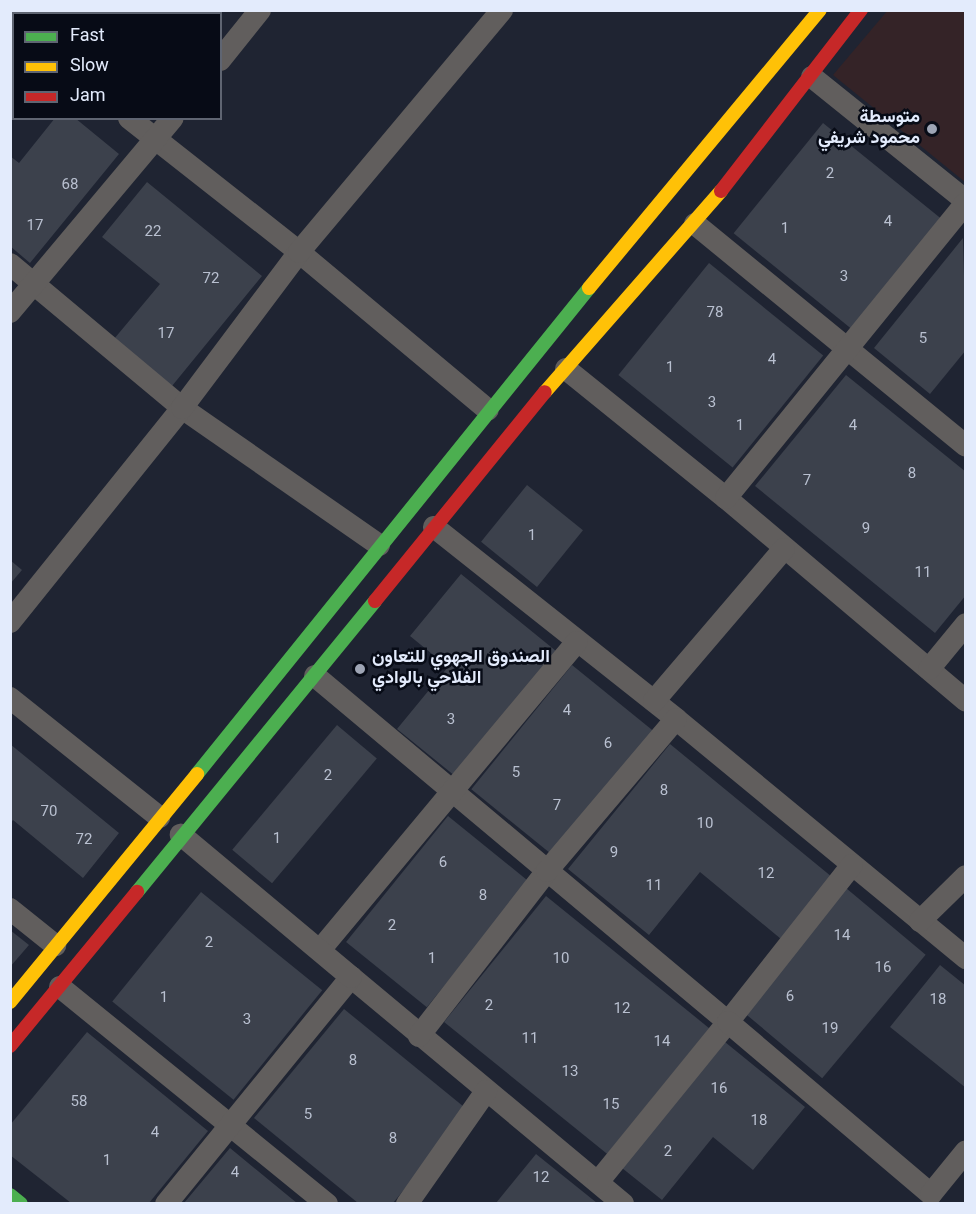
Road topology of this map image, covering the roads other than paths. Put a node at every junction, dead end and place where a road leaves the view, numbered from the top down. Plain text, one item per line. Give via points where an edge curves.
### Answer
1 (260, 10) edge
2 (502, 10) edge
3 (858, 12) edge
4 (825, 20) edge
5 (222, 58) edge
6 (812, 77) junction
7 (131, 120) edge
8 (171, 120) edge
9 (156, 140) junction
10 (966, 202) edge
11 (695, 224) junction
12 (299, 252) junction
13 (10, 264) edge
14 (34, 283) junction
15 (10, 312) edge
16 (849, 350) junction
17 (566, 369) junction
18 (182, 408) junction
19 (488, 410) junction
20 (966, 446) edge
21 (726, 498) junction
22 (434, 527) junction
23 (380, 545) junction
24 (784, 549) junction
25 (10, 622) edge
26 (966, 624) edge
27 (577, 642) junction
28 (929, 669) junction
29 (315, 676) junction
30 (10, 698) edge
31 (654, 701) junction
32 (966, 701) edge
33 (676, 719) junction
34 (451, 791) junction
35 (159, 817) junction
36 (181, 835) junction
37 (852, 865) junction
38 (547, 872) junction
39 (966, 876) edge
40 (10, 909) edge
41 (920, 921) junction
42 (55, 945) junction
43 (320, 950) junction
44 (966, 958) edge
45 (351, 977) junction
46 (60, 987) junction
47 (10, 1002) edge
48 (728, 1022) junction
49 (419, 1036) junction
50 (10, 1046) edge
51 (486, 1091) junction
52 (231, 1125) junction
53 (966, 1151) edge
54 (598, 1182) junction
55 (10, 1195) edge
56 (932, 1200) edge
57 (21, 1203) edge
58 (166, 1203) edge
59 (327, 1203) edge
60 (407, 1203) edge
61 (623, 1203) edge

1 - 5 street
2 - 12 street
3 - 4 main road
4 - 6 main road
4 - 19 main road
6 - 10 street
6 - 11 main road
7 - 9 street
8 - 9 street
9 - 12 street
9 - 14 street
10 - 16 street
11 - 16 street
11 - 17 main road
12 - 18 street
12 - 19 street
13 - 14 street
14 - 15 street
14 - 18 street
16 - 20 street
16 - 21 street
17 - 21 street
17 - 22 main road via 507,434
18 - 23 street
18 - 25 street
19 - 23 main road
21 - 24 street
22 - 27 street
22 - 29 main road
23 - 35 main road via 275,680
24 - 28 street
24 - 31 street
26 - 28 street
27 - 31 street
27 - 34 street
28 - 32 street
29 - 34 street
29 - 36 main road
30 - 35 street
31 - 33 street
33 - 37 street
33 - 38 street
34 - 38 street
34 - 43 street
35 - 42 main road
36 - 43 street
36 - 46 main road
37 - 41 street
37 - 48 street
38 - 48 street
38 - 49 street
39 - 41 street
40 - 42 street
41 - 44 street
42 - 47 main road
43 - 45 street
45 - 49 street
45 - 52 street
46 - 50 main road
46 - 52 street
48 - 54 street
48 - 56 street
49 - 51 street
51 - 54 street
51 - 60 street
52 - 58 street
52 - 59 street
53 - 56 street
54 - 61 street
55 - 57 main road

